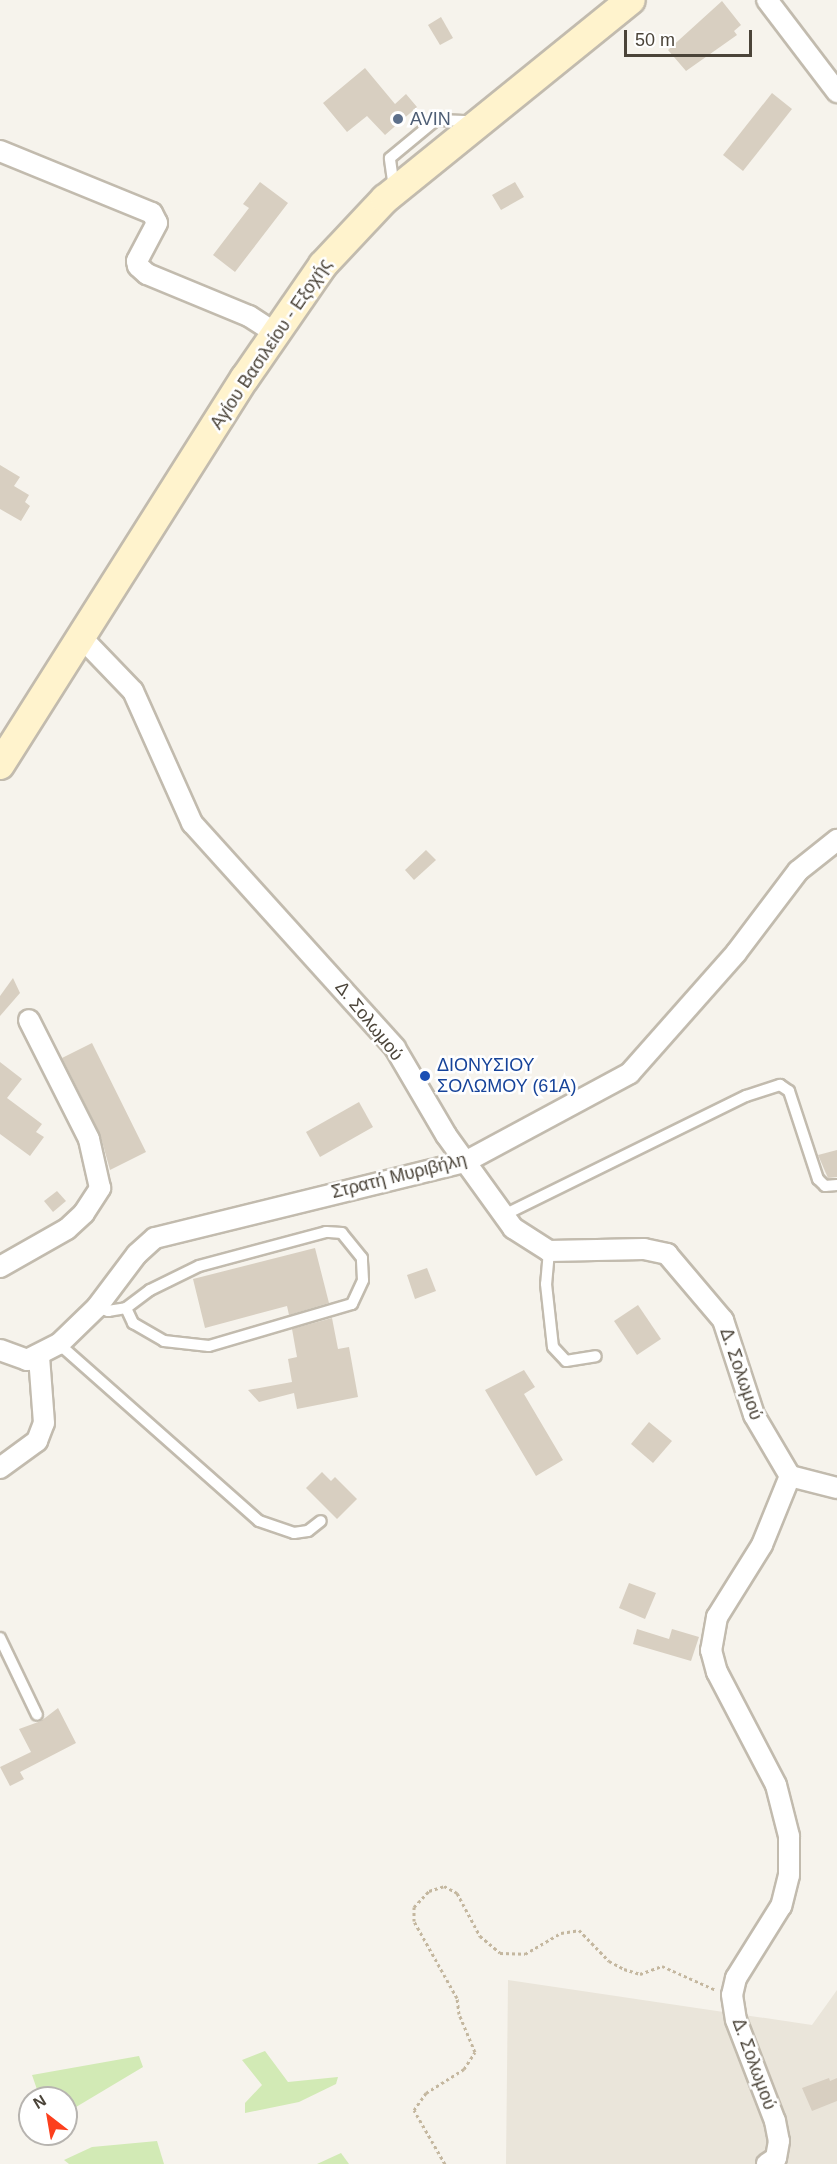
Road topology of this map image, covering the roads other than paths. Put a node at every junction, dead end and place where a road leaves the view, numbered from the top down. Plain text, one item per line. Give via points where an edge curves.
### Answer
1 (631, 0) edge
2 (767, 0) edge
3 (837, 92) edge
4 (0, 151) edge
5 (275, 333) junction
6 (80, 636) junction
7 (0, 765) edge
8 (837, 840) edge
9 (28, 1020) dead end
10 (465, 1162) junction
11 (837, 1185) edge
12 (504, 1215) junction
13 (549, 1251) junction
14 (0, 1268) edge
15 (97, 1306) junction
16 (126, 1308) junction
17 (58, 1344) junction
18 (0, 1350) edge
19 (39, 1356) junction
20 (597, 1356) dead end
21 (0, 1468) edge
22 (790, 1476) junction
23 (837, 1488) edge
24 (321, 1521) dead end
25 (0, 1638) edge
26 (37, 1715) dead end
27 (767, 2164) edge

1 - 5 main road, Αγίου Βασιλείου - Εξοχής via 394,190 323,265
2 - 3 street
4 - 5 street via 152,213 157,224 138,266 147,274 249,316
5 - 6 main road, Αγίου Βασιλείου - Εξοχής
6 - 7 main road, Αγίου Βασιλείου - Εξοχής
6 - 10 street, Δ. Σολωμού via 133,691 192,823 395,1048
8 - 10 street, Στρατή Μυριβήλη via 798,871 736,953 630,1073
9 - 14 street via 89,1139 100,1188 84,1214 67,1228
10 - 12 street, Δ. Σολωμού
10 - 15 street, Στρατή Μυριβήλη via 155,1238 137,1254
11 - 12 lane via 825,1186 818,1179 789,1091 780,1085 746,1096
12 - 13 street, Δ. Σολωμού via 529,1240
13 - 20 lane via 546,1284 553,1347 566,1361
13 - 22 street, Δ. Σολωμού via 644,1249 667,1254 681,1266 723,1320 754,1415
15 - 16 lane via 108,1311
15 - 17 street, Στρατή Μυριβήλη
16 - 16 lane via 133,1323 164,1341 209,1346 340,1311 352,1304 363,1280 362,1257 342,1233 326,1232 199,1266 150,1290
17 - 19 street, Στρατή Μυριβήλη
17 - 24 lane via 260,1521 294,1533
18 - 19 street via 14,1358
19 - 21 street via 44,1423 37,1441
22 - 23 street
22 - 27 street, Δ. Σολωμού via 762,1545 717,1617 711,1650 717,1672 776,1785 789,1836 789,1875 781,1906 736,1978 732,1995 736,2020 775,2121 779,2141 776,2158
25 - 26 lane

